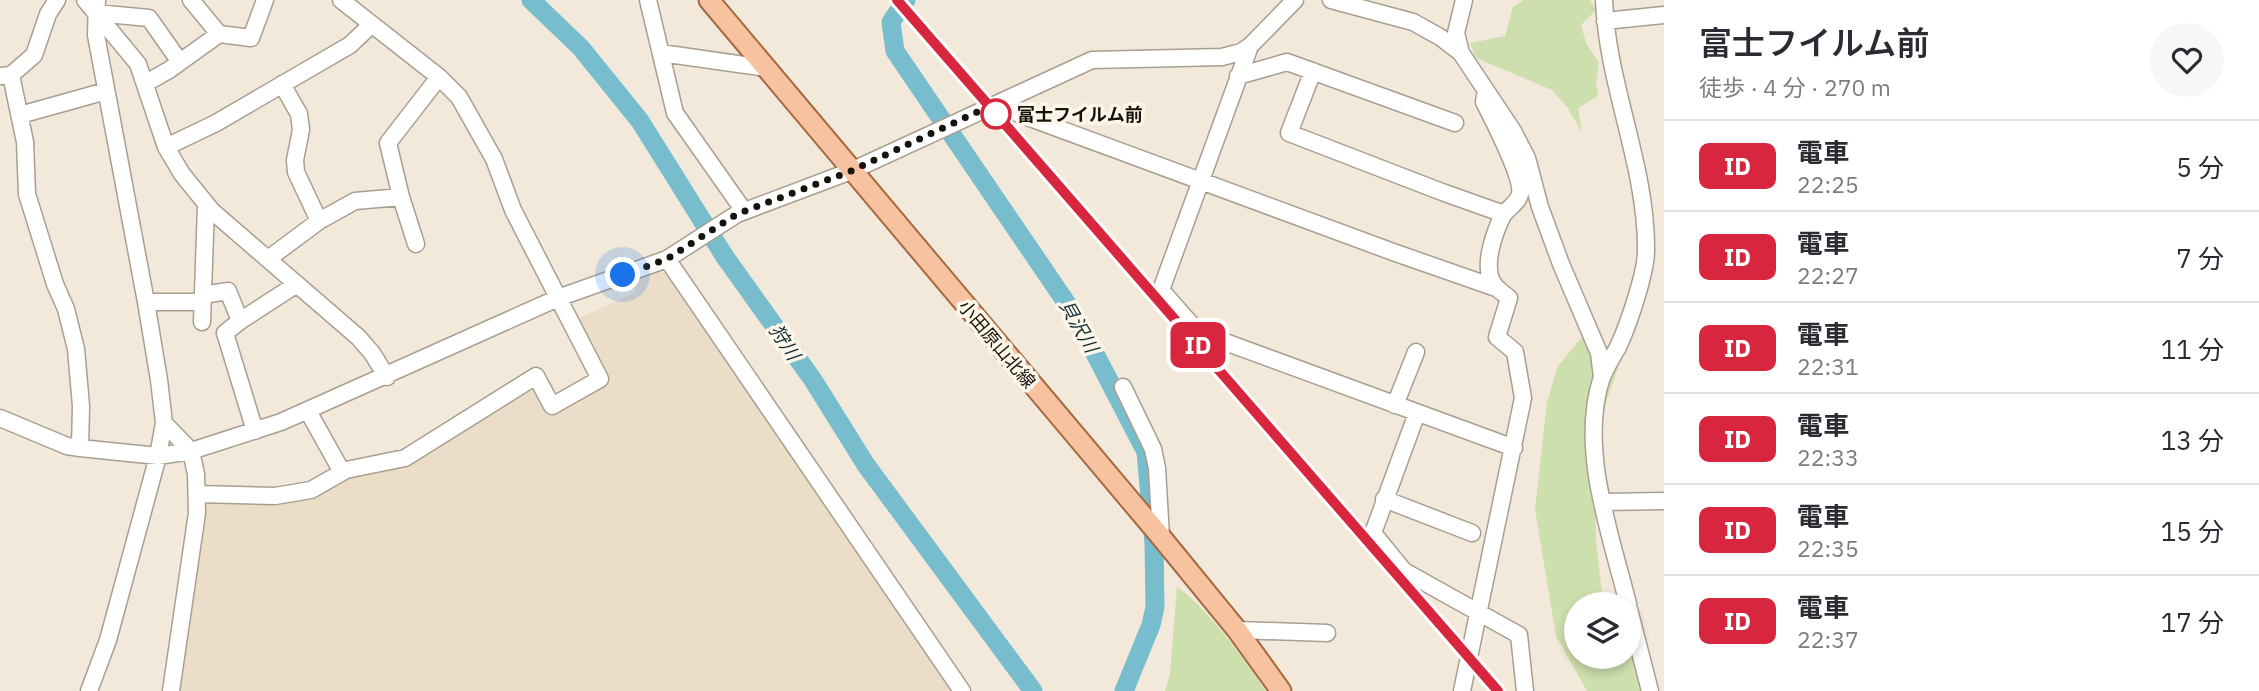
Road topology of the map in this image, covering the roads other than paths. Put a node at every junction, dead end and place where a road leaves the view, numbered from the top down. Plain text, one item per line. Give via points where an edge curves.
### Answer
1 (57, 0) edge
2 (85, 0) edge
3 (191, 0) edge
4 (265, 0) edge
5 (341, 0) edge
6 (648, 0) edge
7 (709, 0) edge
8 (1295, 0) edge
9 (1331, 0) edge
10 (1464, 0) edge
11 (1604, 0) edge
12 (97, 7) edge
13 (1664, 15) edge
14 (1605, 21) junction
15 (1413, 22) junction
16 (371, 25) junction
17 (1456, 33) junction
18 (219, 34) junction
19 (1250, 46) junction
20 (661, 53) junction
21 (1461, 53) junction
22 (180, 62) junction
23 (766, 68) junction
24 (1313, 71) junction
25 (5, 76) edge
26 (1238, 76) junction
27 (439, 77) junction
28 (146, 83) junction
29 (282, 84) junction
30 (106, 91) junction
31 (1486, 91) junction
32 (995, 105) junction
33 (20, 115) junction
34 (1455, 123) dead end
35 (166, 147) junction
36 (851, 171) junction
37 (1199, 180) junction
38 (401, 197) junction
39 (206, 205) junction
40 (741, 212) junction
41 (1504, 214) junction
42 (319, 221) junction
43 (416, 244) dead end
44 (670, 257) junction
45 (268, 260) junction
46 (297, 284) junction
47 (1496, 288) junction
48 (203, 298) junction
49 (558, 298) junction
50 (146, 302) junction
51 (240, 321) junction
52 (202, 322) dead end
53 (1416, 352) dead end
54 (387, 377) junction
55 (1602, 377) junction
56 (1123, 387) dead end
57 (1395, 405) junction
58 (308, 411) junction
59 (1417, 413) junction
60 (0, 418) edge
61 (164, 423) junction
62 (255, 431) junction
63 (80, 448) junction
64 (1514, 448) junction
65 (191, 452) junction
66 (158, 456) junction
67 (342, 472) junction
68 (197, 494) junction
69 (1384, 499) junction
70 (1664, 501) edge
71 (1603, 502) junction
72 (1472, 533) dead end
73 (1161, 537) junction
74 (1625, 592) edge
75 (1478, 611) junction
76 (1237, 630) junction
77 (1327, 633) dead end
78 (1641, 656) edge
79 (89, 691) edge
80 (171, 691) edge
81 (962, 691) edge
82 (1281, 691) edge
83 (1462, 691) edge
84 (1525, 691) edge
85 (1650, 691) edge

1 - 25 street via 34,55
2 - 12 street
3 - 18 street
4 - 18 street via 251,38
5 - 16 street
6 - 20 street
7 - 23 main road, 小田原山北線
8 - 19 street
9 - 15 street
10 - 17 street
11 - 14 street
12 - 22 street via 149,18
12 - 28 street via 138,64
12 - 30 street via 96,36
13 - 14 street
14 - 55 street via 1634,155 1647,254 1619,344
15 - 17 street
15 - 21 street
16 - 27 street
16 - 29 street via 350,45
17 - 21 street
18 - 22 street
19 - 26 street
19 - 32 street via 1222,57 1092,60
20 - 23 street
20 - 40 street via 675,113
21 - 31 street
22 - 28 street
23 - 36 main road, 小田原山北線
24 - 26 street via 1287,62
24 - 34 street
24 - 41 street via 1289,133
25 - 33 street
26 - 37 street
27 - 38 street via 388,143
27 - 49 street via 459,97 494,159 513,210
28 - 35 street
29 - 35 street
29 - 42 street via 299,114 296,172
30 - 33 street
30 - 50 street
31 - 41 street via 1484,102 1519,180 1520,194
31 - 55 street via 1527,158 1556,253 1599,353
32 - 36 street
32 - 37 street
33 - 63 street via 27,194 76,349
35 - 39 street
36 - 40 street
36 - 73 main road, 小田原山北線
37 - 47 street
37 - 57 street via 1161,290 1176,308 1198,332
38 - 42 street via 355,201
38 - 43 street
39 - 45 street
39 - 48 street
40 - 44 street
41 - 47 street via 1490,257 1490,276
42 - 45 street
44 - 49 street
44 - 81 street
45 - 46 street
46 - 51 street
46 - 54 street via 358,337
47 - 64 street via 1509,298 1497,337 1515,352 1523,398
48 - 50 street
48 - 51 street via 228,291
48 - 52 street
49 - 54 street
49 - 67 street via 600,379 552,406 536,376 405,458
50 - 61 street
51 - 62 street via 225,333
53 - 57 street
54 - 58 street
55 - 71 street via 1595,439
56 - 73 street via 1153,449
57 - 59 street
58 - 62 street
58 - 67 street
59 - 64 street
59 - 69 street
60 - 63 street
61 - 65 street
61 - 66 street
62 - 65 street
63 - 66 street
64 - 75 street
65 - 66 street
65 - 68 street
66 - 79 street via 108,640
67 - 68 street via 311,490 275,496
68 - 80 street
69 - 72 street
69 - 75 street via 1373,533 1404,571
70 - 71 street
71 - 74 street
73 - 76 main road, 小田原山北線
75 - 83 street
75 - 84 street via 1519,635
76 - 77 street
76 - 82 main road, 小田原山北線
78 - 85 street

